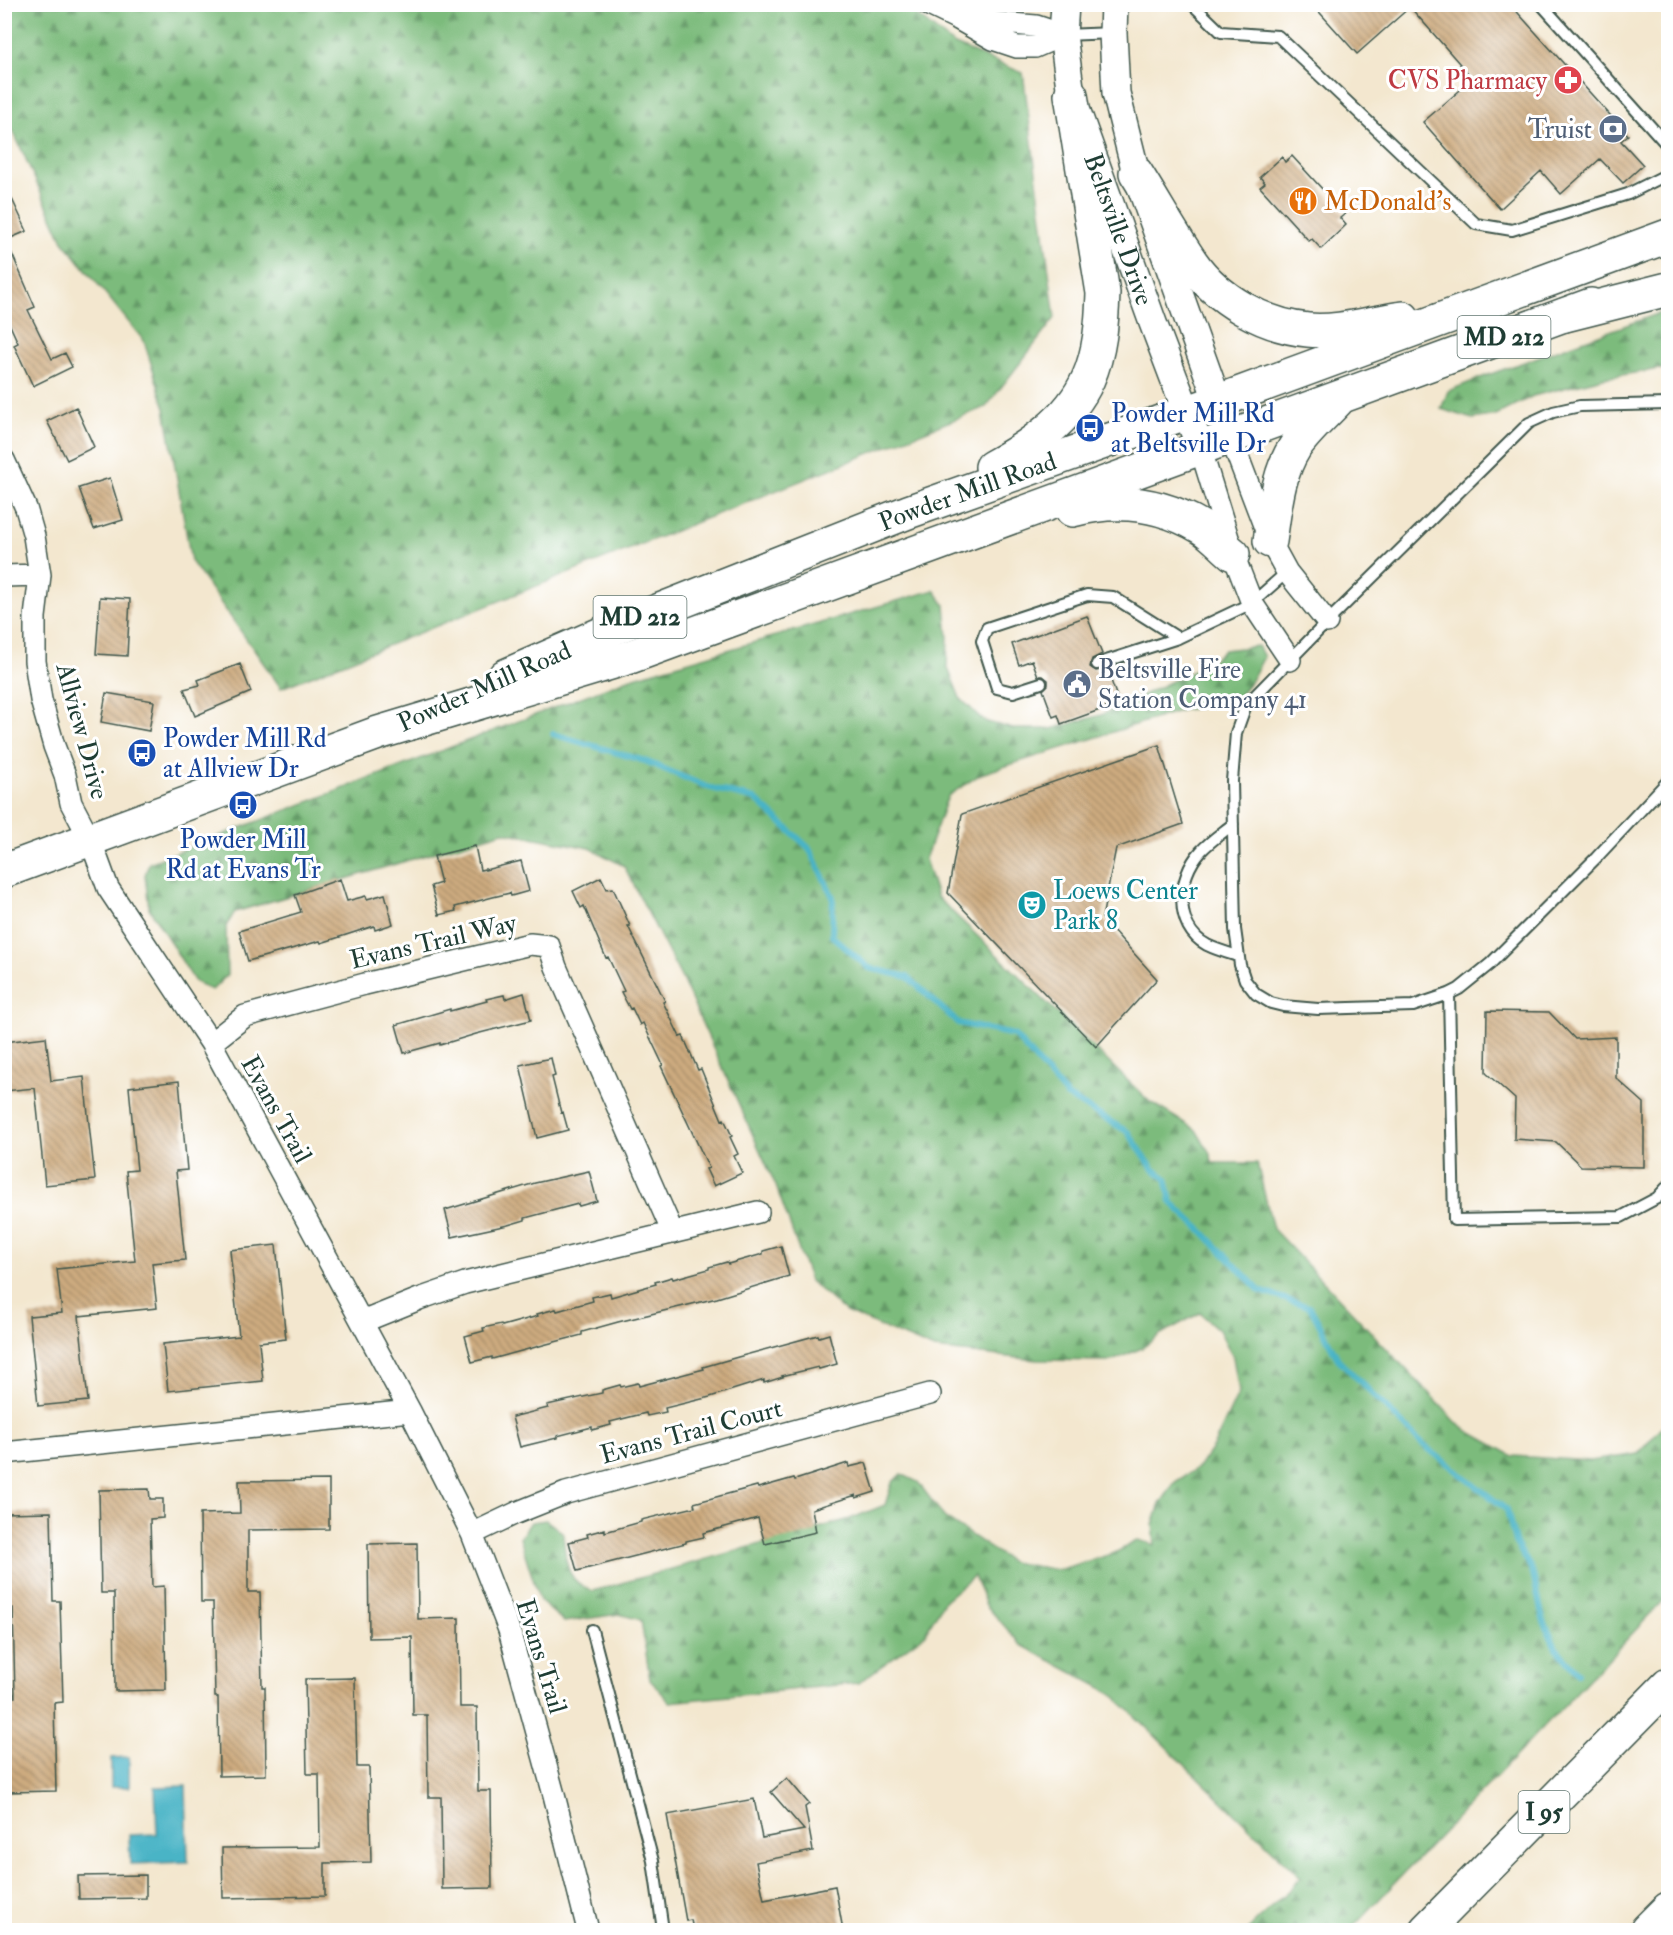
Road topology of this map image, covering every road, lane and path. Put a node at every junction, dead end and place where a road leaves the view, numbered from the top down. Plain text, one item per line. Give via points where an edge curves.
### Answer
1 (927, 4) edge
2 (1065, 4) edge
3 (1113, 4) edge
4 (1192, 4) edge
5 (1541, 4) edge
6 (1113, 33) junction
7 (1064, 35) junction
8 (1071, 95) junction
9 (1668, 146) edge
10 (1136, 173) junction
11 (1668, 174) edge
12 (1668, 236) edge
13 (1668, 277) edge
14 (1668, 289) edge
15 (1465, 311) junction
16 (1565, 315) junction
17 (1340, 398) junction
18 (1219, 402) junction
19 (1668, 404) edge
20 (1187, 412) junction
21 (1230, 436) junction
22 (1200, 447) junction
23 (4, 460) edge
24 (9, 485) edge
25 (908, 512) junction
26 (1270, 542) junction
27 (920, 550) junction
28 (1233, 554) junction
29 (1287, 572) junction
30 (40, 575) junction
31 (4, 576) edge
32 (1252, 603) junction
33 (1328, 622) junction
34 (1178, 638) junction
35 (1290, 660) junction
36 (1096, 664) dead end
37 (1041, 683) dead end
38 (378, 733) junction
39 (1668, 782) edge
40 (1233, 824) junction
41 (90, 839) junction
42 (4, 871) edge
43 (1238, 956) junction
44 (1449, 994) junction
45 (211, 1043) junction
46 (1668, 1186) edge
47 (758, 1212) dead end
48 (673, 1233) junction
49 (362, 1322) junction
50 (930, 1394) dead end
51 (410, 1411) junction
52 (4, 1453) edge
53 (472, 1534) junction
54 (592, 1630) dead end
55 (1666, 1687) edge
56 (1668, 1909) edge
57 (588, 1930) edge
58 (663, 1930) edge
59 (1426, 1930) edge
60 (1647, 1930) edge

1 - 7 street via 958,19 1036,26
2 - 7 street, Beltsville Drive
3 - 6 street, Beltsville Drive
4 - 11 lane via 1221,32 1278,36 1476,224 1512,230 1628,194
5 - 9 lane
6 - 7 lane
6 - 10 street, Beltsville Drive via 1116,93
7 - 8 street, Beltsville Drive
8 - 20 street, Beltsville Drive
8 - 25 main road via 1103,293 1102,323 1088,379 1074,402 1045,434
10 - 15 main road via 1192,264 1214,288 1260,317 1287,327 1336,329
10 - 18 street, Beltsville Drive
12 - 15 main road, Powder Mill Road / MD 212
13 - 16 main road, Powder Mill Road / MD 212
14 - 16 main road
15 - 18 main road, Powder Mill Road / MD 212
16 - 17 main road, Powder Mill Road / MD 212
17 - 21 main road, Powder Mill Road / MD 212
17 - 26 main road via 1296,446 1284,470
18 - 20 main road, Powder Mill Road / MD 212
18 - 21 street, Beltsville Drive
19 - 33 lane via 1580,406 1529,423
20 - 22 street, Beltsville Drive
20 - 25 main road, Powder Mill Road / MD 212
21 - 22 main road, Powder Mill Road / MD 212
21 - 26 street
22 - 27 main road, Powder Mill Road / MD 212
22 - 28 street
23 - 24 street, Allview Drive
24 - 30 street, Allview Drive via 26,508
25 - 38 main road, Powder Mill Road / MD 212 via 617,627
26 - 29 street
27 - 28 main road via 1092,504 1125,502 1155,508 1202,528
27 - 38 main road, Powder Mill Road / MD 212 via 627,658
28 - 32 street
29 - 32 lane
29 - 33 street
30 - 31 street
30 - 41 street, Allview Drive via 35,661 41,700 71,803
32 - 34 lane
32 - 35 street
33 - 35 lane
34 - 36 lane
34 - 37 lane via 1113,597 1087,595 987,627 982,641 997,688 1013,692
35 - 40 lane via 1246,705 1241,716 1233,757
38 - 41 main road, Powder Mill Road / MD 212
39 - 44 lane via 1490,964
40 - 43 lane
40 - 43 lane via 1200,852 1190,867 1181,905 1185,923 1196,937
41 - 42 main road, Powder Mill Road / MD 212
41 - 45 street, Evans Trail via 108,888
43 - 44 lane via 1245,980 1256,994 1283,1006 1413,1006
44 - 46 lane via 1454,1220 1621,1217 1657,1198
45 - 48 street, Evans Trail Way via 244,1016 530,944 549,946
45 - 49 street, Evans Trail
47 - 48 street
48 - 49 street via 465,1283
49 - 51 street, Evans Trail
50 - 53 street, Evans Trail Court via 566,1493
51 - 52 street
51 - 53 street, Evans Trail
53 - 57 street, Evans Trail via 509,1630
54 - 58 lane via 653,1861
55 - 59 main road, I 95
56 - 60 main road

